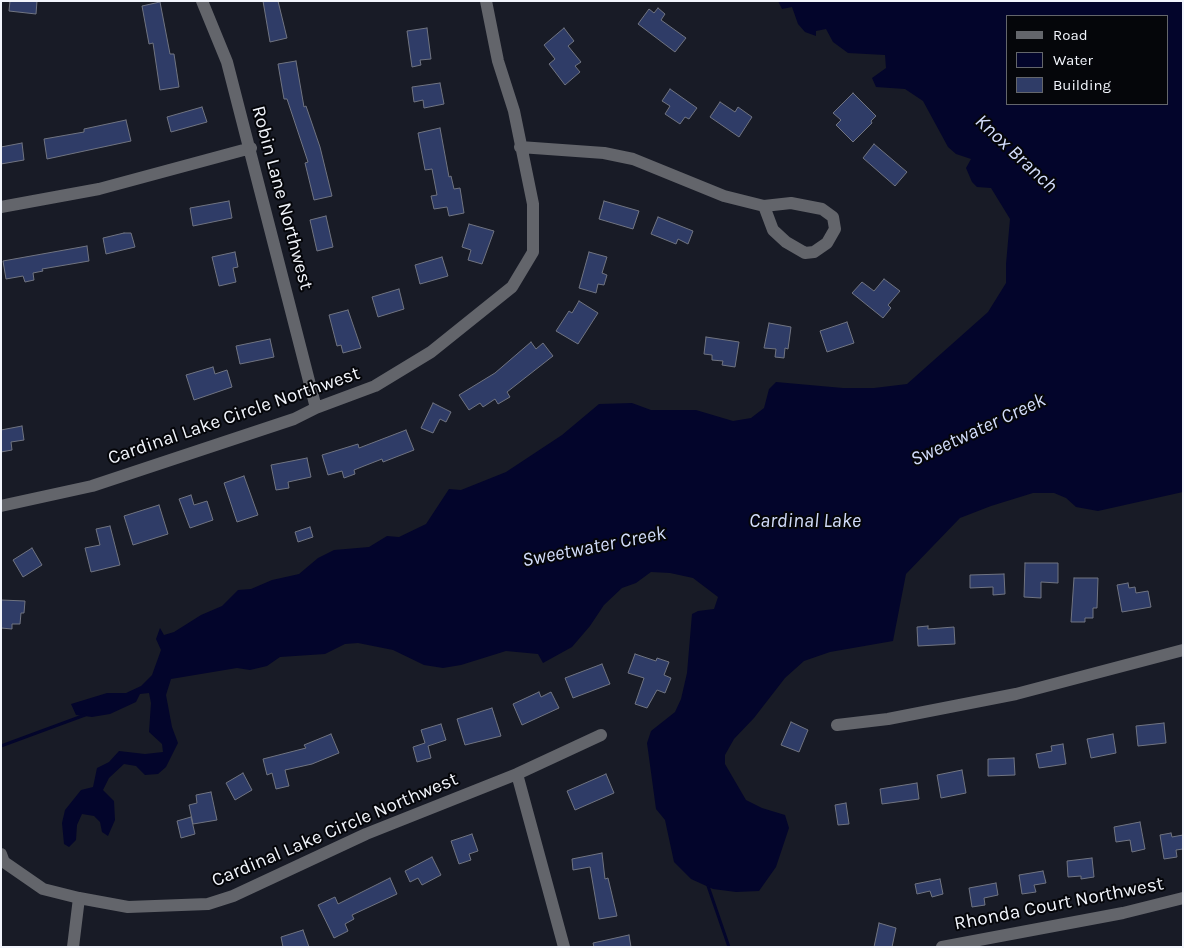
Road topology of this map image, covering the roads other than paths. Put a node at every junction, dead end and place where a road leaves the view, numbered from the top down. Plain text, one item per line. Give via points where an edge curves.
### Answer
1 (202, 1) edge
2 (486, 1) edge
3 (520, 147) junction
4 (251, 148) junction
5 (764, 206) junction
6 (1, 208) edge
7 (316, 408) junction
8 (1, 506) edge
9 (1183, 650) edge
10 (837, 725) dead end
11 (601, 735) dead end
12 (517, 774) junction
13 (2, 860) edge
14 (79, 898) junction
15 (1183, 898) edge
16 (73, 947) edge
17 (564, 947) edge
18 (942, 947) edge

1 - 4 street, Robin Lane Northwest via 227,62
2 - 3 street, Cardinal Lake Circle Northwest
3 - 5 street via 604,153 632,159 724,196
3 - 7 street, Cardinal Lake Circle Northwest via 533,204 533,252 512,287 423,357 375,386
4 - 6 street via 98,189
4 - 7 street, Robin Lane Northwest
5 - 5 street via 774,230 805,253 814,252 827,243 834,229 833,217 822,210 791,203
7 - 8 street, Cardinal Lake Circle Northwest via 294,419 92,486
9 - 10 street via 1016,694 888,719
11 - 12 street, Cardinal Lake Circle Northwest
12 - 14 street, Cardinal Lake Circle Northwest via 366,834 233,896 208,904 128,907
12 - 17 street
13 - 14 street, Cardinal Lake Circle Northwest via 43,889
14 - 16 street
15 - 18 street, Rhonda Court Northwest via 1123,913

